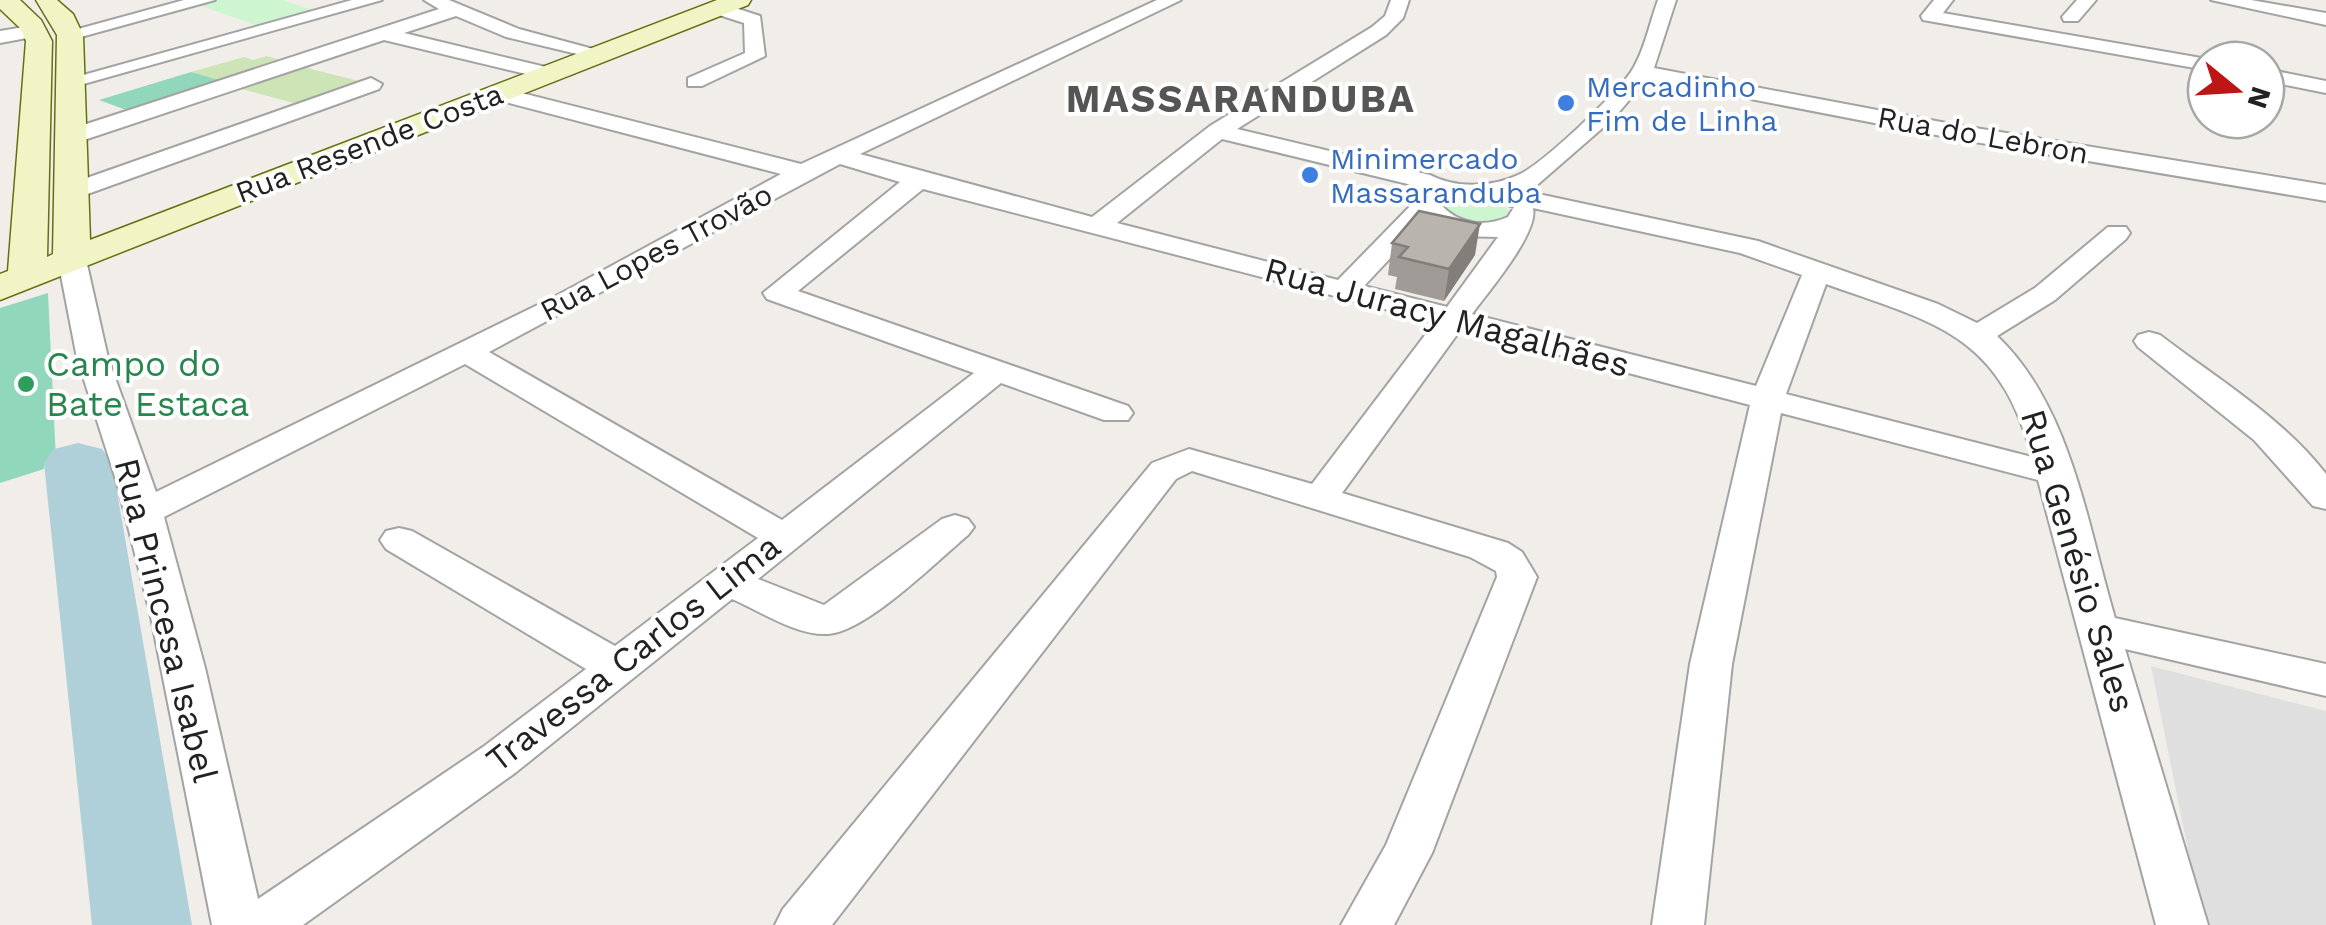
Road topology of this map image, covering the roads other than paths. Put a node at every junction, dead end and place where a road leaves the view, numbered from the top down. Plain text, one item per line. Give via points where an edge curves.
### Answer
1 (5, 0) edge
2 (43, 0) edge
3 (206, 0) edge
4 (373, 0) edge
5 (1172, 0) edge
6 (1400, 0) edge
7 (2087, 0) edge
8 (2220, 0) edge
9 (448, 4) edge
10 (728, 4) edge
11 (1672, 4) edge
12 (1937, 8) edge
13 (2071, 17) dead end
14 (2326, 19) edge
15 (36, 31) junction
16 (70, 34) junction
17 (382, 34) junction
18 (0, 37) edge
19 (598, 53) junction
20 (755, 56) junction
21 (2186, 60) edge
22 (1642, 72) junction
23 (548, 73) junction
24 (2286, 79) edge
25 (73, 81) junction
26 (695, 82) dead end
27 (370, 84) dead end
28 (725, 85) dead end
29 (2326, 87) edge
30 (498, 92) junction
31 (1218, 131) junction
32 (72, 136) junction
33 (841, 156) junction
34 (804, 172) junction
35 (918, 180) junction
36 (73, 190) junction
37 (2326, 192) edge
38 (1433, 194) junction
39 (1510, 198) junction
40 (1098, 225) junction
41 (2117, 233) dead end
42 (72, 260) junction
43 (1819, 270) junction
44 (14, 282) edge
45 (1344, 290) junction
46 (1454, 318) junction
47 (1978, 336) junction
48 (2149, 341) dead end
49 (466, 351) junction
50 (997, 371) junction
51 (1765, 400) junction
52 (1116, 413) dead end
53 (2054, 473) junction
54 (1320, 498) junction
55 (2326, 498) edge
56 (144, 512) junction
57 (955, 526) dead end
58 (782, 536) junction
59 (398, 540) dead end
60 (726, 580) junction
61 (2102, 630) junction
62 (616, 668) junction
63 (2326, 680) edge
64 (238, 925) edge
65 (262, 925) edge
66 (801, 925) edge
67 (1367, 925) edge
68 (1678, 925) edge
69 (2182, 925) edge

1 - 15 street
2 - 16 street
3 - 16 street
4 - 25 street
5 - 33 street, Rua Lopes Trovão
6 - 31 street via 1394,18 1379,31
7 - 13 street
8 - 14 street
9 - 17 street
9 - 19 street via 524,36
10 - 19 street, Rua Resende Costa
10 - 20 street via 753,20
11 - 22 street
12 - 21 street
15 - 18 street
15 - 44 street
16 - 25 street
17 - 23 street
17 - 32 street
19 - 23 street, Rua Resende Costa
20 - 26 street
20 - 28 street via 757,70
22 - 37 street, Rua do Lebron
22 - 39 street
23 - 30 street, Rua Resende Costa
24 - 29 street
25 - 32 street
27 - 36 street
30 - 34 street
30 - 42 street, Rua Resende Costa
31 - 38 street via 1421,180
31 - 40 street
32 - 36 street
33 - 34 street, Rua Lopes Trovão
33 - 35 street, Rua Juracy Magalhães
34 - 49 street, Rua Lopes Trovão
35 - 40 street, Rua Juracy Magalhães
35 - 50 street via 777,293
36 - 42 street
38 - 39 street via 1457,190
38 - 39 street via 1433,215 1458,228 1494,231
38 - 45 street
39 - 43 street, Rua Genésio Sales via 1705,237
39 - 46 street
40 - 45 street, Rua Juracy Magalhães
41 - 47 street via 2045,294
42 - 44 street, Rua Resende Costa
42 - 56 street, Rua Princesa Isabel via 76,309
43 - 47 street, Rua Genésio Sales
43 - 51 street via 1795,314
45 - 46 street, Rua Juracy Magalhães
46 - 51 street, Rua Juracy Magalhães
46 - 54 street
47 - 53 street, Rua Genésio Sales via 2026,392
48 - 55 street via 2287,451
49 - 56 street, Rua Lopes Trovão
49 - 58 street
50 - 52 street
50 - 58 street, Travessa Carlos Lima
51 - 53 street, Rua Juracy Magalhães
51 - 68 street via 1726,572 1696,751
53 - 61 street, Rua Genésio Sales
54 - 66 street via 1202,460 1164,470
54 - 67 street via 1498,553 1517,577 1407,853
56 - 64 street, Rua Princesa Isabel via 190,690
57 - 60 street via 828,620
58 - 60 street, Travessa Carlos Lima
59 - 62 street
60 - 62 street, Travessa Carlos Lima
61 - 63 street
61 - 69 street, Rua Genésio Sales
62 - 65 street, Travessa Carlos Lima via 426,813

